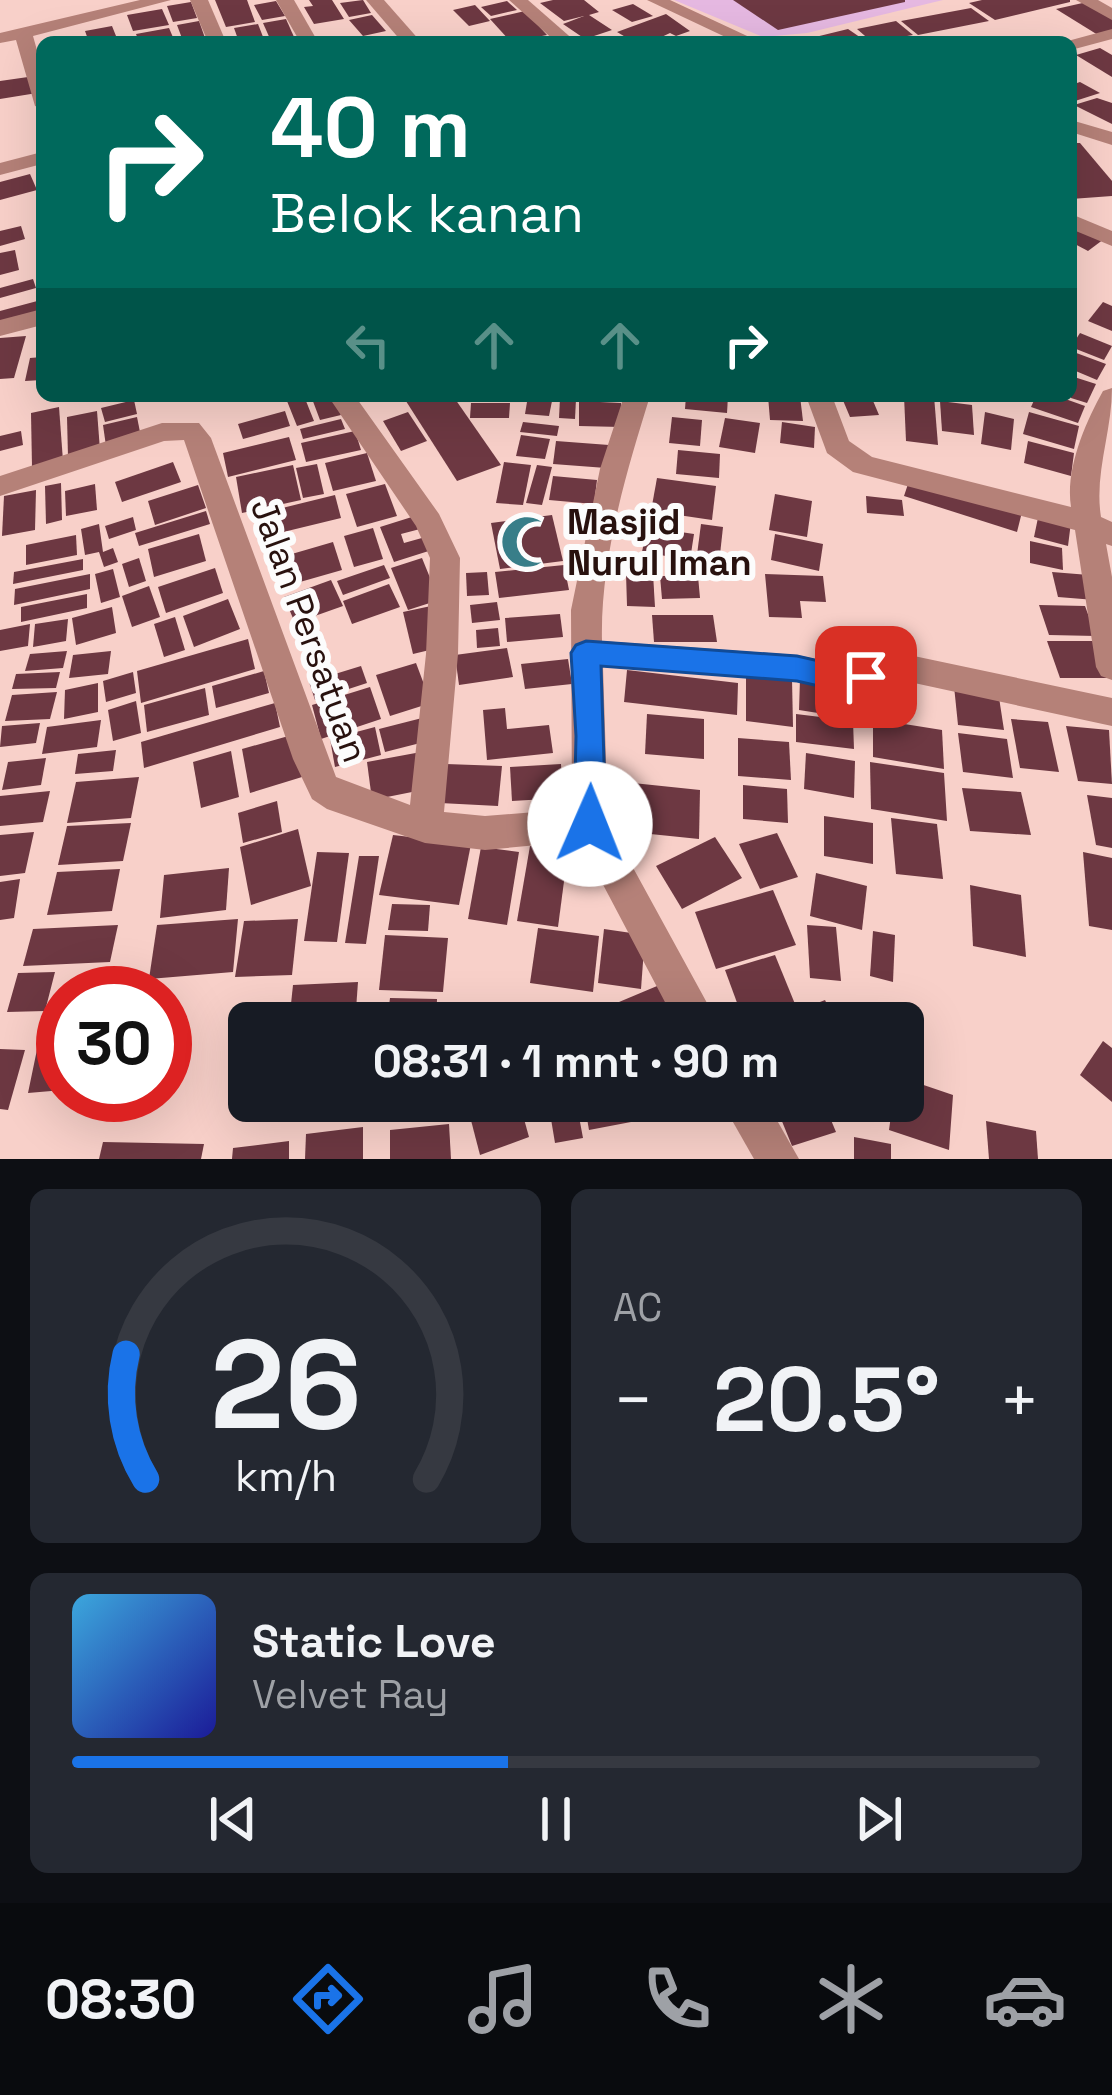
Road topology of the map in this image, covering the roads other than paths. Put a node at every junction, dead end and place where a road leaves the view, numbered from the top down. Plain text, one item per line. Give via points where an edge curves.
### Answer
1 (162, 0) edge
2 (200, 0) edge
3 (285, 0) edge
4 (376, 0) edge
5 (518, 0) edge
6 (656, 0) edge
7 (1085, 0) edge
8 (1112, 15) edge
9 (23, 33) junction
10 (1112, 34) edge
11 (215, 36) edge
12 (306, 36) edge
13 (407, 36) edge
14 (560, 36) edge
15 (737, 36) edge
16 (0, 38) edge
17 (1077, 43) edge
18 (36, 80) edge
19 (1077, 128) edge
20 (1112, 139) edge
21 (36, 160) edge
22 (0, 169) edge
23 (1077, 224) edge
24 (1112, 239) edge
25 (36, 319) edge
26 (0, 328) edge
27 (1112, 397) edge
28 (345, 402) edge
29 (635, 402) edge
30 (821, 402) edge
31 (0, 486) edge
32 (1099, 528) edge
33 (586, 653) junction
34 (1112, 667) edge
35 (1112, 712) edge
36 (590, 824) junction
37 (425, 826) junction
38 (687, 1002) edge
39 (755, 1122) edge
40 (778, 1159) edge

1 - 9 street via 117,19
2 - 11 street
3 - 12 street
4 - 13 street
5 - 14 street
6 - 15 street
7 - 8 street
9 - 16 street
9 - 18 street
10 - 17 street
19 - 20 street
21 - 22 street
23 - 24 street
25 - 26 street
27 - 32 street via 1083,494
28 - 37 street via 446,558
29 - 33 street via 597,544
30 - 32 street via 837,446 863,465
31 - 37 street, Jalan Persatuan via 190,430 324,788
32 - 34 street
33 - 35 street via 797,668 858,682 877,661
33 - 36 street
36 - 37 street, Jalan Persatuan via 485,832
36 - 38 street
39 - 40 street

